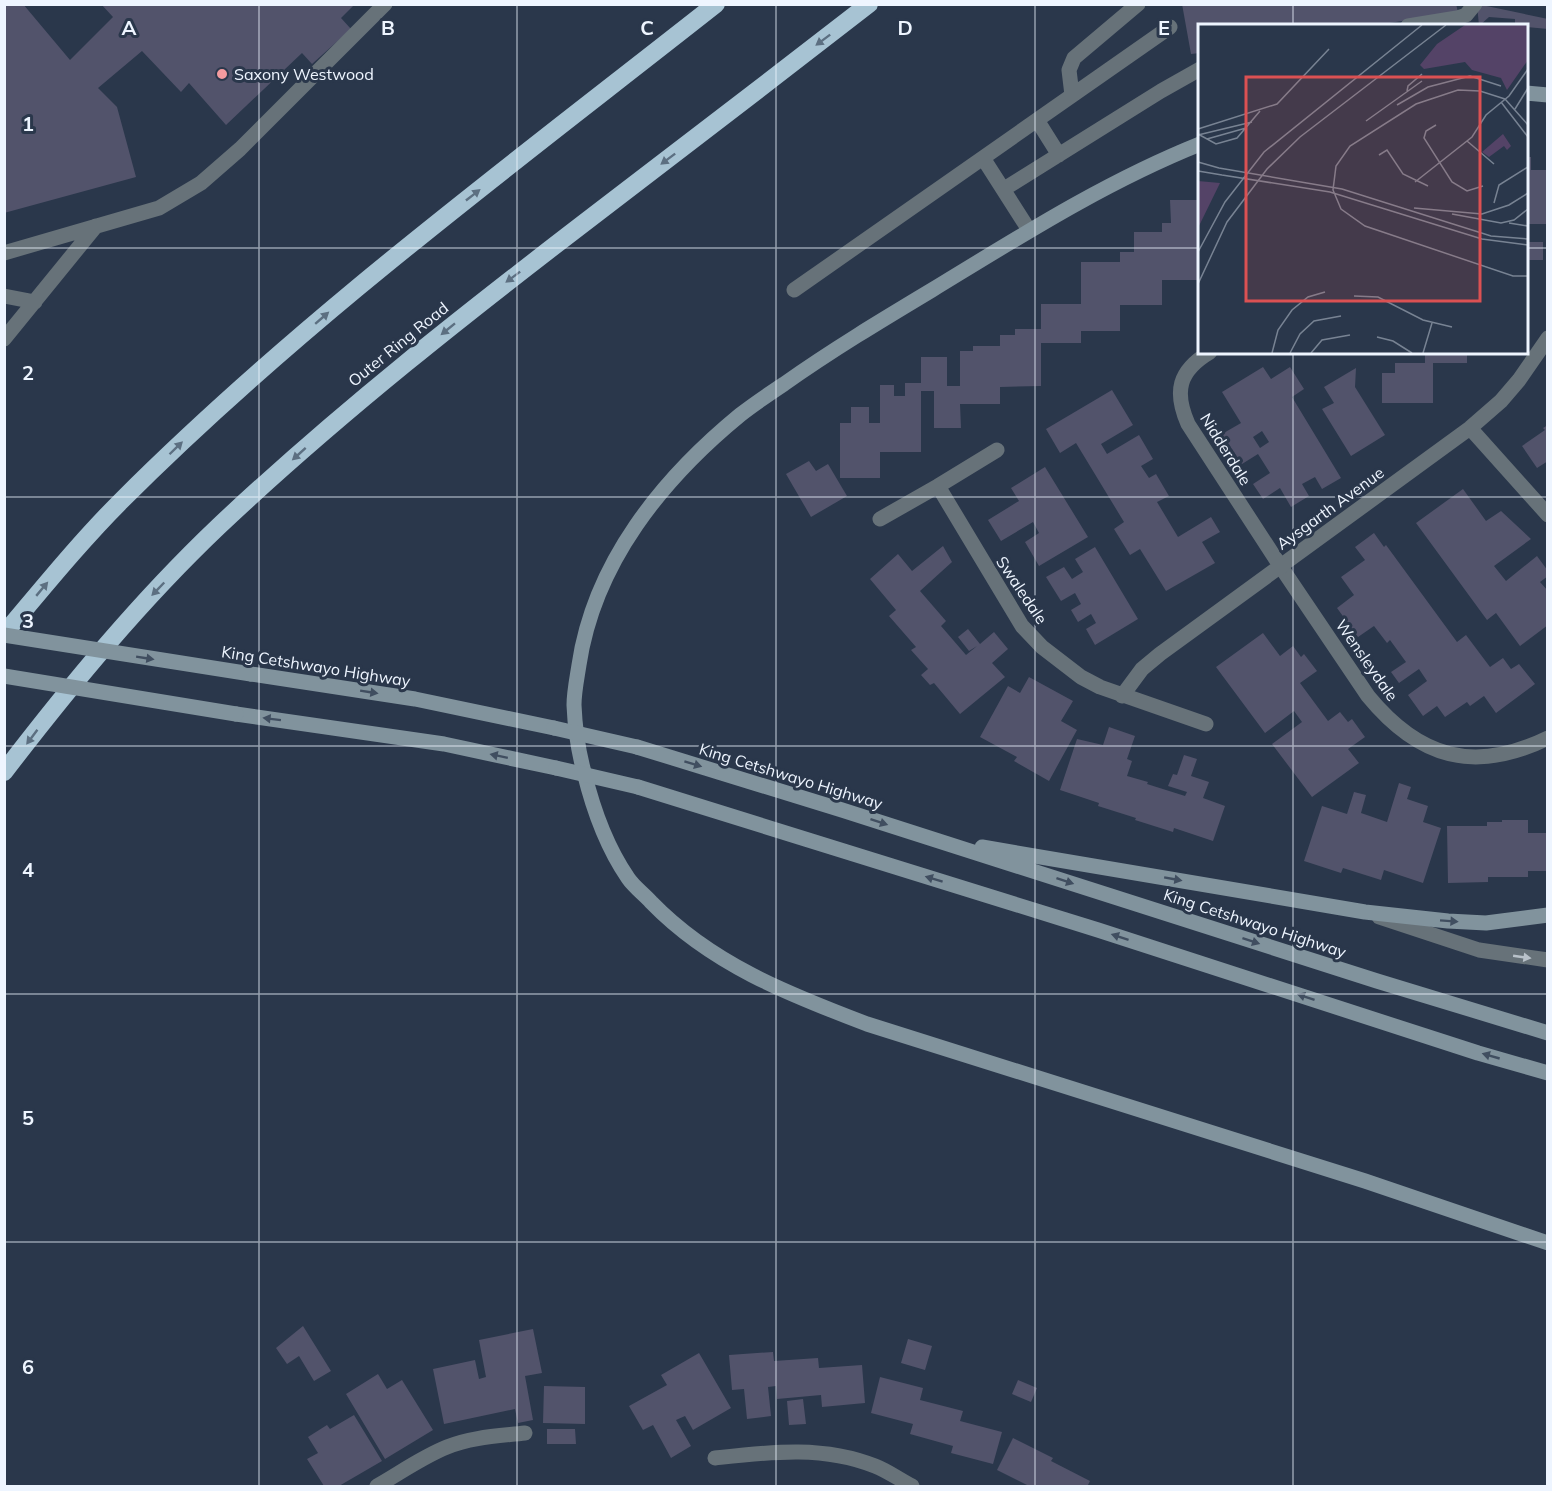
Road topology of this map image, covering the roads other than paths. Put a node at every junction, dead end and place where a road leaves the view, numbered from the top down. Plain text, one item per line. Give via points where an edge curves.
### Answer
1 (386, 4) edge
2 (716, 4) edge
3 (869, 4) edge
4 (1138, 4) edge
5 (1475, 4) edge
6 (1420, 24) edge
7 (1170, 27) dead end
8 (1198, 70) edge
9 (1528, 93) edge
10 (1072, 95) junction
11 (1548, 95) edge
12 (1037, 120) junction
13 (1198, 145) edge
14 (1059, 155) junction
15 (983, 158) junction
16 (1004, 189) junction
17 (96, 226) junction
18 (1029, 230) junction
19 (4, 253) edge
20 (794, 290) dead end
21 (4, 296) edge
22 (31, 306) junction
23 (4, 317) edge
24 (5, 338) edge
25 (1548, 338) edge
26 (1206, 354) edge
27 (1470, 428) junction
28 (997, 450) dead end
29 (938, 486) junction
30 (1548, 515) edge
31 (880, 519) dead end
32 (1281, 567) junction
33 (4, 635) edge
34 (4, 676) edge
35 (1122, 696) junction
36 (1206, 724) dead end
37 (1548, 738) edge
38 (4, 772) edge
39 (929, 838) junction
40 (1365, 912) junction
41 (1548, 915) edge
42 (1548, 960) edge
43 (1548, 1033) edge
44 (1548, 1073) edge
45 (1548, 1243) edge
46 (525, 1433) dead end
47 (715, 1458) dead end
48 (377, 1486) edge
49 (912, 1486) edge

1 - 17 street via 201,183 159,208
33 -> 2 highway via 120,502 205,420 401,251
3 -> 38 highway, Outer Ring Road via 359,400 217,528 143,604
4 - 10 street via 1074,58 1069,70
5 - 6 street via 1467,15
7 - 10 street
8 - 14 street
9 - 11 main road
10 - 12 street
12 - 14 street
12 - 15 street
13 - 18 main road via 1126,177
14 - 16 street
15 - 16 street
15 - 20 street
16 - 18 street
17 - 19 street
17 - 22 street
18 - 45 main road via 822,357 741,414 660,493 631,532 599,590 582,645 574,702 578,750 600,828 629,879 666,918 738,969 790,994 867,1024
21 - 22 street
22 - 23 street
22 - 24 street
25 - 27 street, Aysgarth Avenue via 1501,401
26 - 32 street, Nidderdale via 1196,360 1183,377 1178,394 1181,408
27 - 30 street
27 - 32 street, Aysgarth Avenue
28 - 29 street
29 - 31 street
29 - 35 street, Swaledale via 1022,626 1042,647 1082,677
32 - 35 street, Aysgarth Avenue via 1160,654 1142,669
32 - 37 street, Wensleydale via 1368,696 1404,734 1425,746 1466,758 1507,753
33 -> 39 main road, King Cetshwayo Highway, bridge via 415,699 554,728 637,747
44 -> 34 main road, bridge via 638,787 444,744
35 - 36 street, Swaledale
39 -> 40 main road
39 -> 43 main road, King Cetshwayo Highway
40 -> 41 main road via 1486,922
40 -> 42 street via 1479,950
46 - 48 street via 447,1447
47 - 49 street via 808,1451 876,1466

